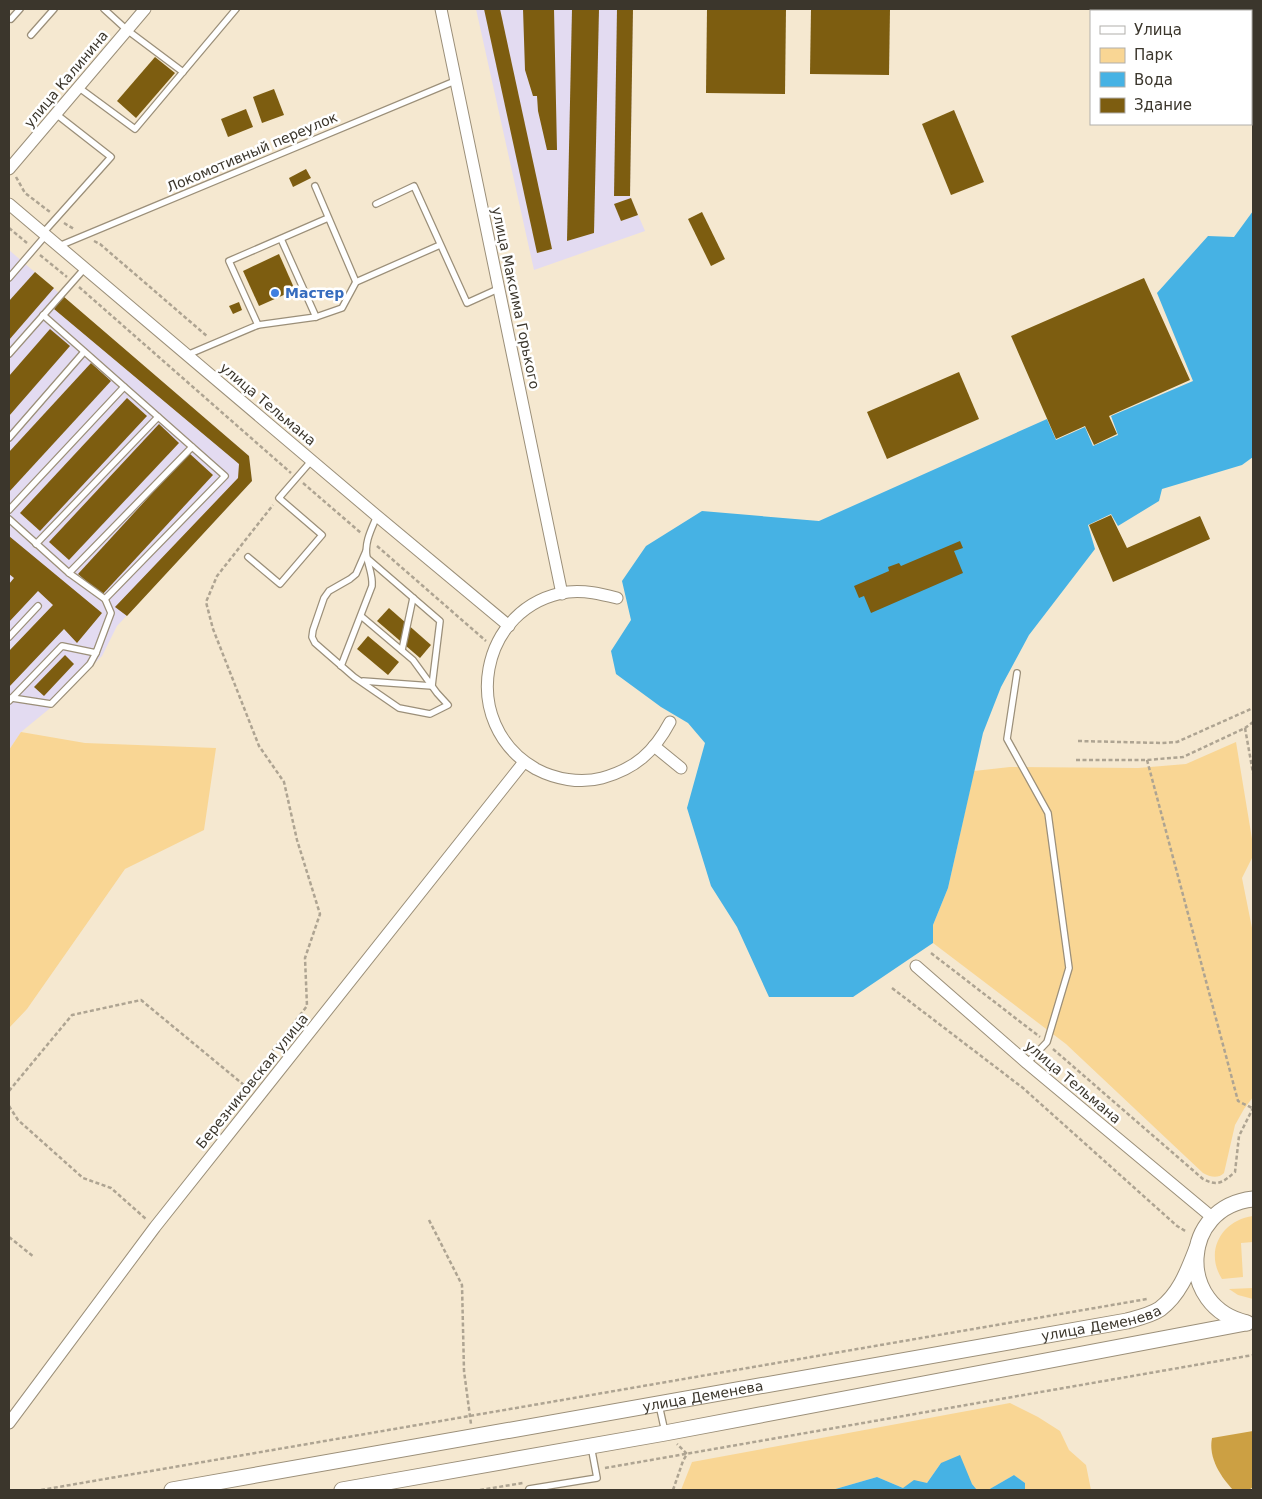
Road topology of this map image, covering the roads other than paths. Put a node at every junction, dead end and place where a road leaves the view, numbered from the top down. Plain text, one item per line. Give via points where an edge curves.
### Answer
1 (20, 9) edge
2 (54, 9) edge
3 (104, 9) edge
4 (145, 9) edge
5 (236, 9) edge
6 (441, 9) edge
7 (11, 19) dead end
8 (127, 30) junction
9 (31, 35) dead end
10 (183, 72) junction
11 (455, 81) junction
12 (78, 87) junction
13 (56, 114) junction
14 (9, 169) edge
15 (315, 186) dead end
16 (9, 204) edge
17 (376, 204) dead end
18 (328, 218) junction
19 (45, 234) junction
20 (281, 239) junction
21 (440, 245) junction
22 (59, 246) junction
23 (85, 268) junction
24 (9, 278) edge
25 (356, 282) junction
26 (498, 289) junction
27 (43, 316) junction
28 (316, 317) junction
29 (258, 325) junction
30 (84, 352) junction
31 (9, 354) edge
32 (187, 355) junction
33 (124, 387) junction
34 (158, 417) junction
35 (9, 438) edge
36 (192, 447) junction
37 (312, 460) junction
38 (9, 510) edge
39 (377, 516) junction
40 (9, 520) edge
41 (36, 544) junction
42 (366, 555) junction
43 (248, 557) dead end
44 (69, 573) junction
45 (562, 594) junction
46 (413, 598) junction
47 (617, 598) dead end
48 (105, 599) junction
49 (38, 606) dead end
50 (361, 616) junction
51 (509, 626) junction
52 (9, 637) edge
53 (402, 650) junction
54 (96, 653) junction
55 (341, 666) junction
56 (1016, 673) dead end
57 (361, 681) junction
58 (432, 686) junction
59 (10, 699) edge
60 (670, 722) dead end
61 (654, 746) junction
62 (524, 762) junction
63 (681, 768) dead end
64 (916, 966) dead end
65 (1028, 1063) junction
66 (1253, 1199) edge
67 (1213, 1218) junction
68 (1197, 1248) junction
69 (1249, 1323) edge
70 (659, 1405) junction
71 (9, 1423) edge
72 (665, 1433) junction
73 (591, 1446) junction
74 (172, 1490) edge
75 (342, 1490) edge
76 (530, 1490) edge

1 - 7 lane
2 - 9 lane
3 - 8 lane
4 - 8 street, улица Калинина
5 - 10 lane
6 - 11 street, улица Максима Горького
8 - 10 lane
8 - 12 street, улица Калинина
10 - 12 lane via 135,129
11 - 22 lane, Локомотивный переулок
11 - 26 street, улица Максима Горького
12 - 13 street, улица Калинина
13 - 14 street, улица Калинина
13 - 19 lane via 112,157
15 - 18 lane
16 - 19 street, улица Тельмана
17 - 21 lane via 414,186
18 - 20 lane
18 - 25 lane
19 - 22 street, улица Тельмана
19 - 24 lane
20 - 28 lane
20 - 29 lane via 229,261
21 - 25 lane
21 - 26 lane via 467,303
22 - 23 street, улица Тельмана
23 - 27 lane
23 - 32 street, улица Тельмана
25 - 28 lane via 342,308
26 - 45 street, улица Максима Горького
27 - 30 lane
27 - 31 lane
28 - 29 lane
29 - 32 lane
30 - 33 lane
30 - 35 lane
32 - 37 street, улица Тельмана
33 - 34 lane
33 - 38 lane
34 - 36 lane
34 - 41 lane
36 - 44 lane
36 - 48 lane via 225,476
37 - 39 street, улица Тельмана
37 - 43 lane via 279,498 322,535 280,584
39 - 42 lane via 368,538
39 - 51 street, улица Тельмана
40 - 41 lane
41 - 44 lane
42 - 46 lane
42 - 50 lane via 372,586
42 - 55 lane via 356,574 329,591 324,598 313,630 315,643
44 - 48 lane
45 - 47 street via 593,592
45 - 51 street via 530,607
46 - 53 lane
46 - 58 lane via 440,621
48 - 54 lane via 111,612
49 - 52 lane
50 - 53 lane
50 - 55 lane
51 - 62 street via 495,648 487,675 487,700 494,723 507,745
53 - 58 lane
54 - 59 lane via 62,646
54 - 59 lane via 90,664 51,704
55 - 57 lane
56 - 65 lane via 1006,739 1048,813 1069,968 1047,1042
57 - 58 lane
57 - 58 lane via 399,708 430,714 448,705
60 - 61 street
61 - 62 street via 640,761 619,774 595,780 570,780 546,774
61 - 63 street
62 - 71 street, Березниковская улица via 155,1227
64 - 65 street, улица Тельмана
65 - 67 street, улица Тельмана
66 - 67 main road via 1230,1205
67 - 68 main road, улица Деменева via 1202,1232
68 - 69 main road via 1197,1276 1209,1300 1230,1317
68 - 70 main road, улица Деменева via 1181,1286 1173,1296 1159,1309 1127,1321
69 - 72 main road, улица Деменева
70 - 72 lane
70 - 74 main road, улица Деменева
72 - 73 main road, улица Деменева
73 - 75 main road, улица Деменева
73 - 76 lane via 598,1478

